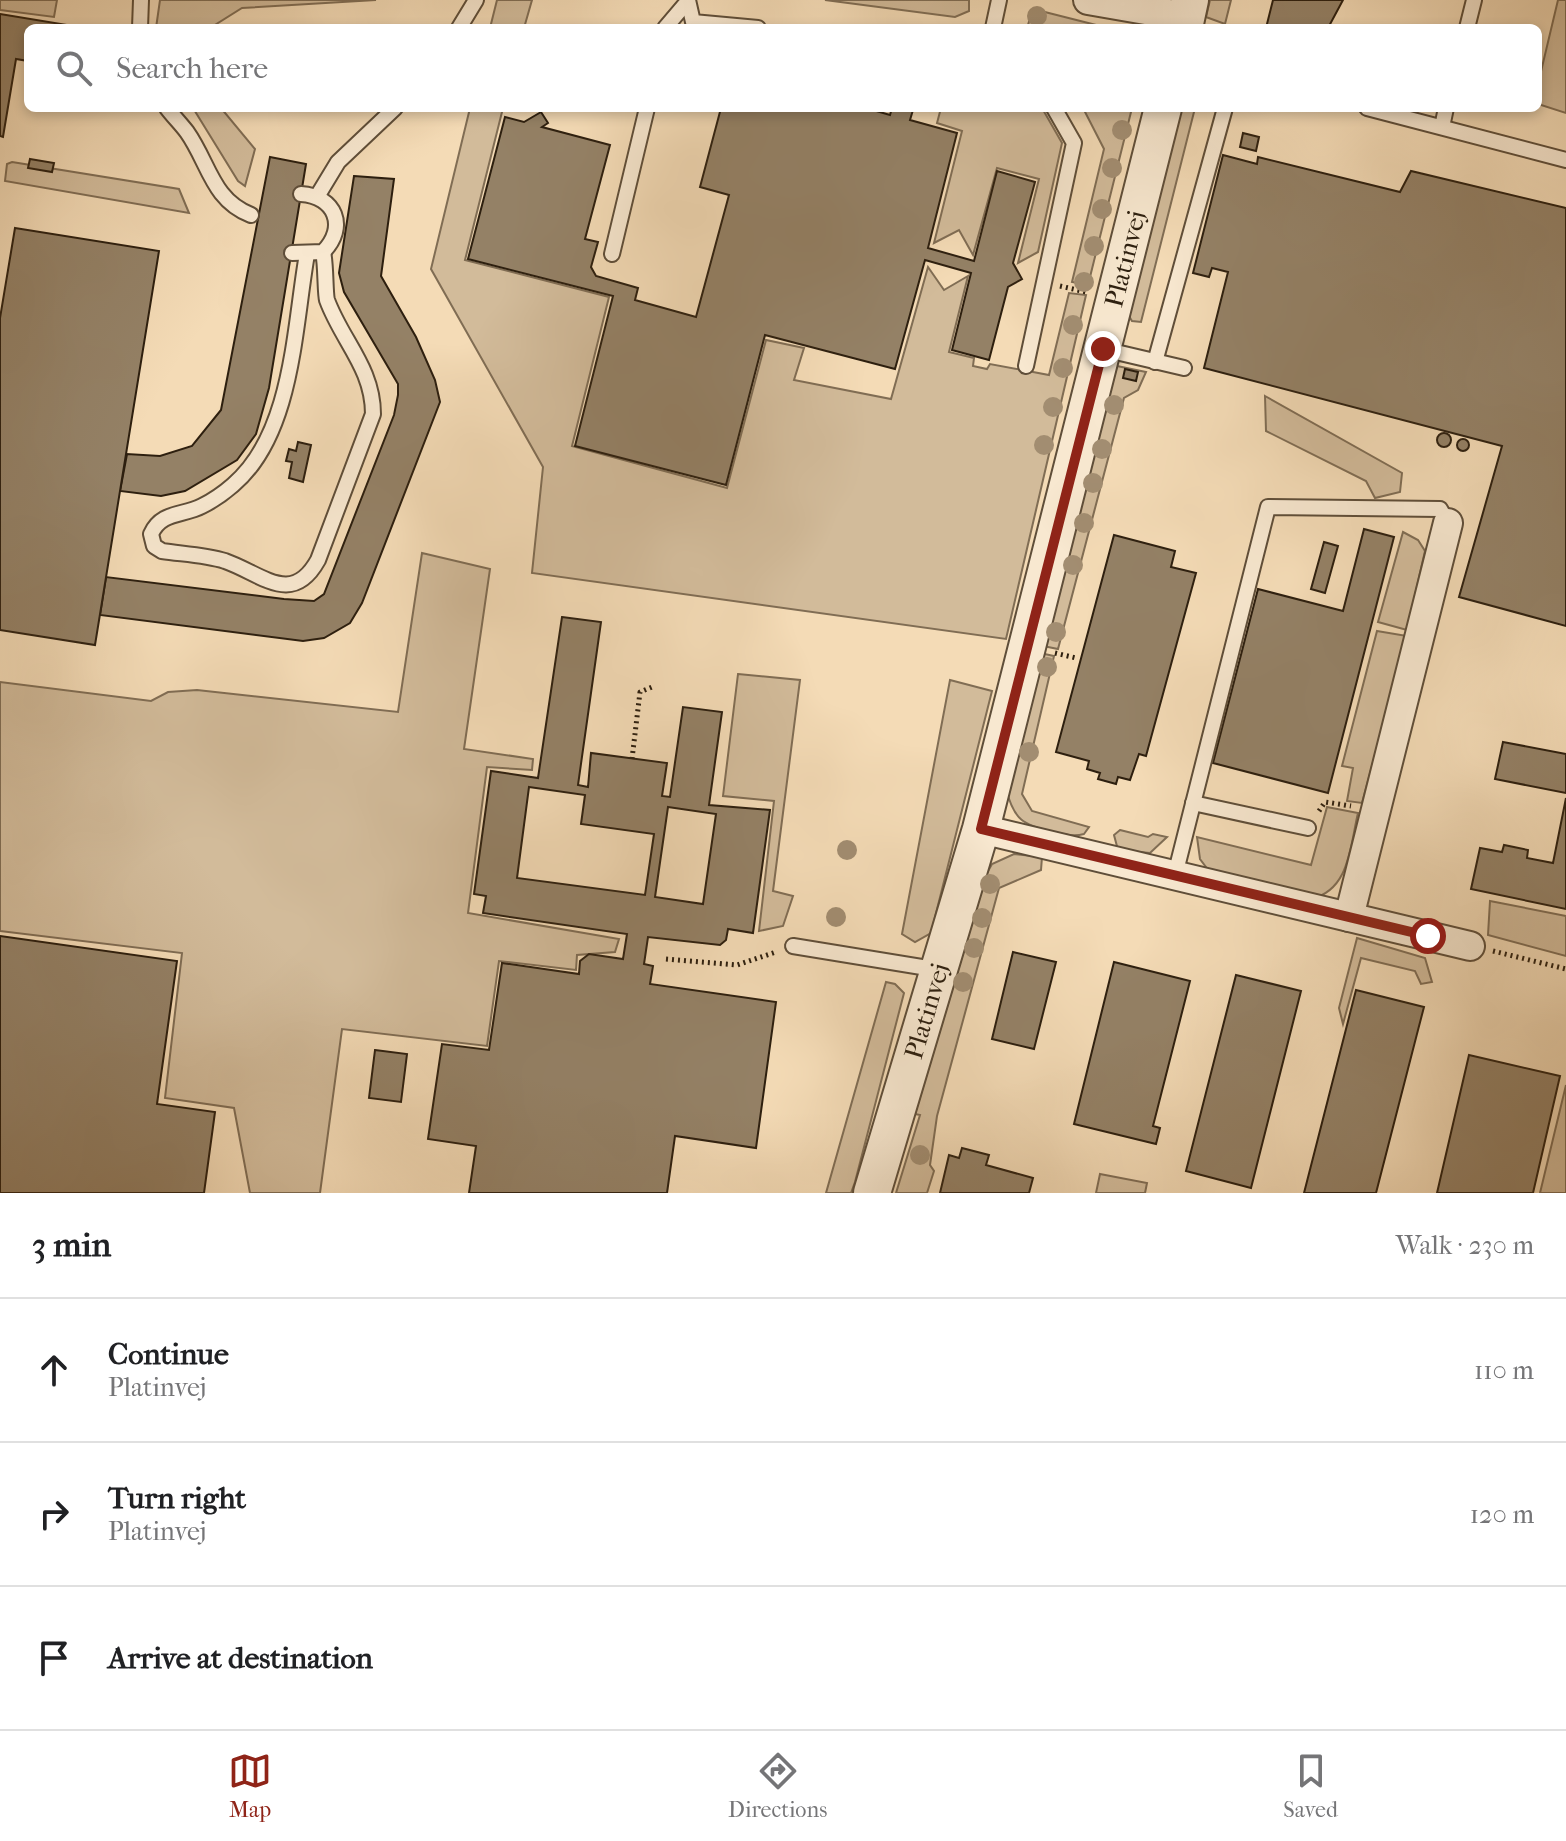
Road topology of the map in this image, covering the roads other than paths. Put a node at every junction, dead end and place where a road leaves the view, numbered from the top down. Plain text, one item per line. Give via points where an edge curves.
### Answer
1 (141, 0) edge
2 (476, 0) edge
3 (688, 0) edge
4 (999, 0) edge
5 (1088, 0) edge
6 (1474, 0) edge
7 (1187, 15) edge
8 (140, 24) edge
9 (461, 24) edge
10 (668, 24) edge
11 (715, 24) edge
12 (994, 24) edge
13 (1468, 24) edge
14 (170, 112) edge
15 (391, 112) edge
16 (646, 112) edge
17 (1056, 112) edge
18 (1162, 112) edge
19 (1224, 112) edge
20 (1383, 112) edge
21 (1445, 112) edge
22 (1442, 127) junction
23 (1566, 160) edge
24 (301, 194) dead end
25 (318, 195) junction
26 (251, 215) dead end
27 (323, 252) junction
28 (612, 254) dead end
29 (1103, 349) junction
30 (1155, 362) junction
31 (1026, 366) dead end
32 (1184, 368) dead end
33 (1448, 523) joint
34 (1193, 803) junction
35 (1308, 828) road end
36 (981, 829) junction
37 (1175, 875) junction
38 (1349, 917) junction
39 (793, 946) road end
40 (1470, 946) road end
41 (940, 970) junction
42 (872, 1193) edge

1 - 8 lane
2 - 9 lane
3 - 10 lane
3 - 11 lane via 693,22
4 - 12 lane
5 - 7 street
6 - 13 lane
14 - 26 lane via 188,133 217,191 235,209
15 - 25 lane via 338,162
16 - 28 lane
17 - 31 lane via 1074,143
18 - 29 street, Platinvej
19 - 30 lane
20 - 22 lane
21 - 22 lane
22 - 23 lane
24 - 25 lane
25 - 27 lane via 337,219 333,242
27 - 27 lane via 326,298 366,371 373,414 318,560 307,580 293,586 225,561 162,551 154,546 155,525 172,514 201,507 260,457 284,390 300,254
29 - 30 lane
29 - 36 street, Platinvej
30 - 32 lane
33 - 34 lane via 1440,509 1268,507
33 - 38 street
34 - 35 lane
34 - 37 lane
36 - 37 street
36 - 41 street, Platinvej
37 - 38 street
38 - 40 street
39 - 41 lane
41 - 42 street, Platinvej

